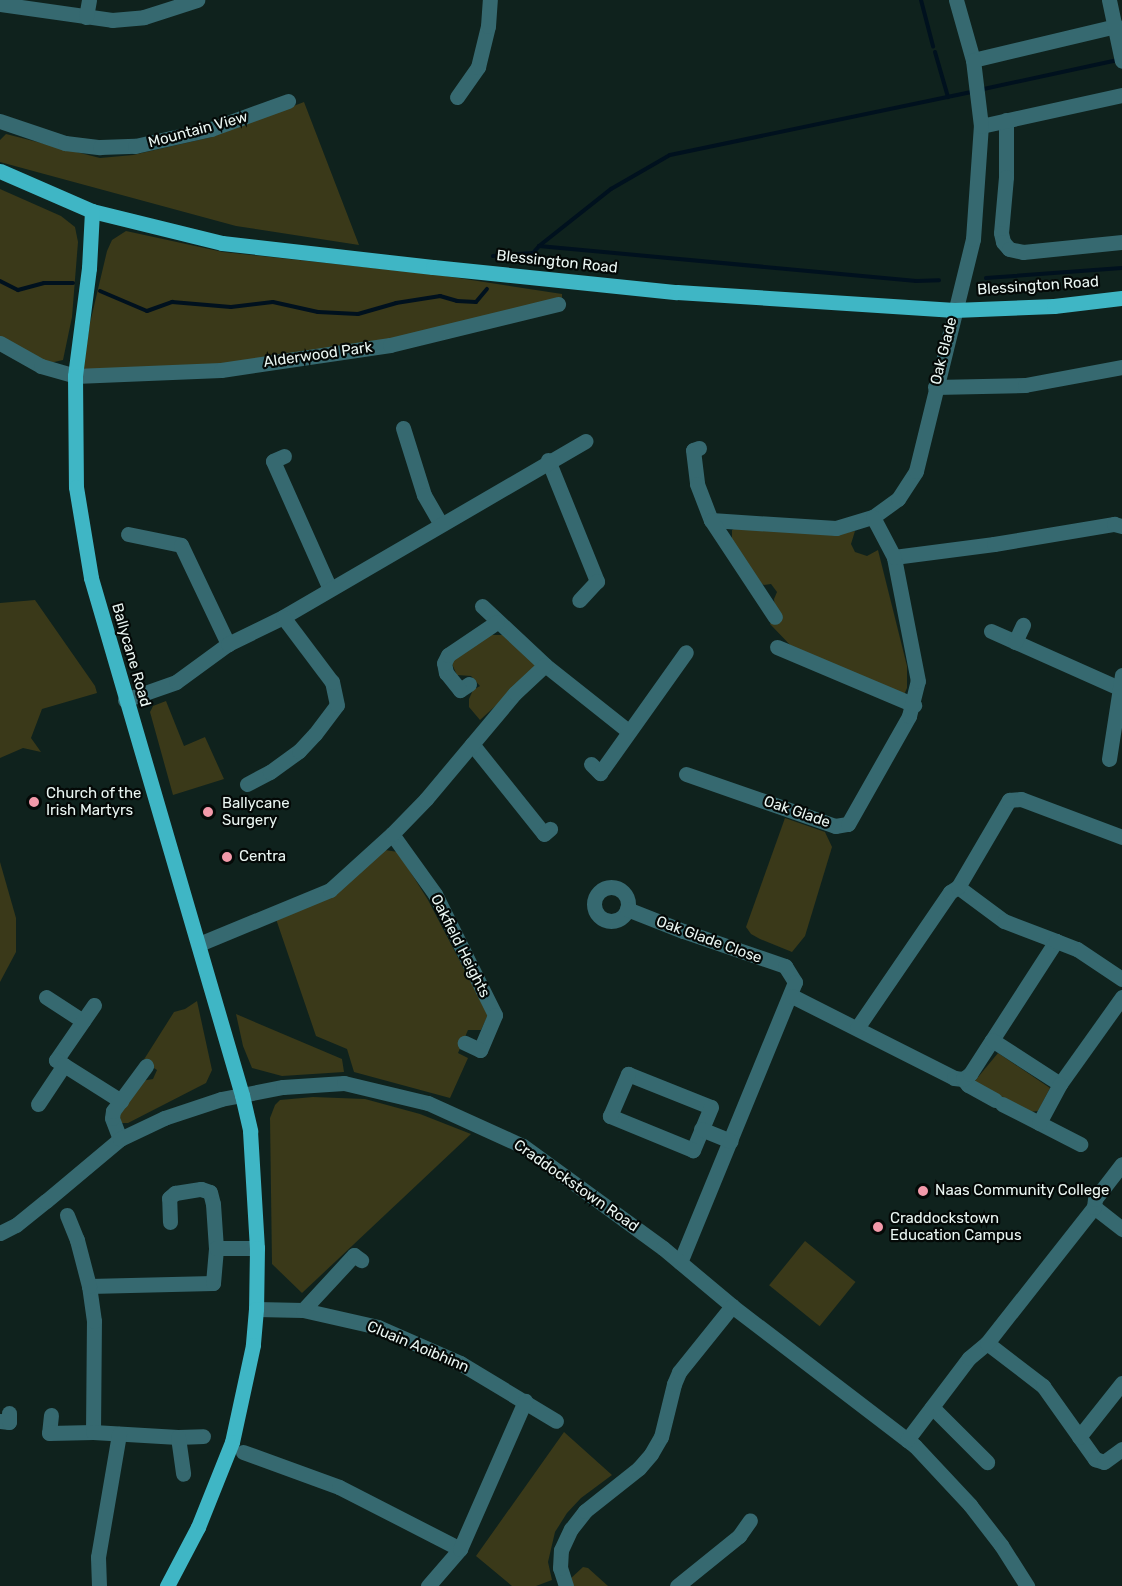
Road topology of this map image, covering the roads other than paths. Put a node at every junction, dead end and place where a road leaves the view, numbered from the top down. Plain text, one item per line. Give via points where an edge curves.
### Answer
1 (89, 0) edge
2 (197, 0) edge
3 (490, 0) edge
4 (956, 0) edge
5 (1109, 0) edge
6 (0, 4) edge
7 (86, 17) junction
8 (1116, 26) junction
9 (1121, 57) edge
10 (973, 60) junction
11 (1122, 95) edge
12 (457, 97) dead end
13 (288, 101) dead end
14 (1006, 120) junction
15 (0, 121) edge
16 (981, 126) junction
17 (0, 171) edge
18 (92, 210) junction
19 (1122, 242) edge
20 (1122, 298) edge
21 (558, 304) dead end
22 (954, 310) junction
23 (0, 343) edge
24 (1122, 367) edge
25 (75, 376) junction
26 (935, 387) junction
27 (403, 428) dead end
28 (586, 441) dead end
29 (699, 448) dead end
30 (284, 456) dead end
31 (548, 460) junction
32 (873, 517) junction
33 (711, 520) junction
34 (440, 523) junction
35 (1122, 526) edge
36 (128, 534) dead end
37 (894, 557) junction
38 (330, 589) junction
39 (579, 600) dead end
40 (482, 606) dead end
41 (283, 617) junction
42 (775, 617) dead end
43 (497, 622) junction
44 (1023, 625) dead end
45 (990, 631) dead end
46 (1015, 642) junction
47 (228, 644) junction
48 (777, 647) dead end
49 (686, 652) dead end
50 (545, 665) junction
51 (1121, 682) edge
52 (469, 684) dead end
53 (125, 700) junction
54 (914, 705) junction
55 (628, 731) junction
56 (472, 744) junction
57 (1109, 759) dead end
58 (591, 764) dead end
59 (686, 774) dead end
60 (247, 784) dead end
61 (550, 829) dead end
62 (392, 834) junction
63 (1122, 837) edge
64 (958, 887) junction
65 (627, 909) dead end
66 (1056, 942) junction
67 (199, 944) junction
68 (1122, 979) edge
69 (792, 996) junction
70 (46, 997) dead end
71 (1122, 997) edge
72 (94, 1005) dead end
73 (83, 1021) junction
74 (857, 1028) junction
75 (992, 1040) junction
76 (465, 1043) dead end
77 (64, 1065) junction
78 (146, 1066) dead end
79 (963, 1079) junction
80 (1060, 1084) junction
81 (242, 1095) junction
82 (121, 1101) junction
83 (38, 1104) dead end
84 (1039, 1123) junction
85 (701, 1129) junction
86 (120, 1139) junction
87 (731, 1141) junction
88 (1080, 1144) dead end
89 (1122, 1164) edge
90 (1094, 1207) junction
91 (67, 1215) dead end
92 (170, 1222) dead end
93 (1122, 1229) edge
94 (0, 1233) edge
95 (216, 1248) junction
96 (256, 1248) junction
97 (358, 1257) dead end
98 (680, 1262) junction
99 (89, 1286) junction
100 (732, 1306) junction
101 (256, 1309) junction
102 (303, 1310) junction
103 (987, 1343) junction
104 (1122, 1383) edge
105 (525, 1401) junction
106 (932, 1407) junction
107 (51, 1415) dead end
108 (556, 1421) dead end
109 (93, 1432) junction
110 (119, 1434) junction
111 (203, 1436) dead end
112 (178, 1437) junction
113 (1079, 1437) junction
114 (907, 1440) junction
115 (1122, 1449) edge
116 (243, 1452) dead end
117 (987, 1462) dead end
118 (183, 1474) dead end
119 (750, 1520) dead end
120 (460, 1549) junction
121 (682, 1584) edge
122 (432, 1585) edge
123 (99, 1586) edge
124 (167, 1586) edge
125 (566, 1586) edge
126 (1027, 1586) edge

1 - 7 street
2 - 7 street via 144,17
3 - 12 street via 478,67
4 - 10 street, Oak Glade
5 - 8 street
6 - 7 street
8 - 9 street
8 - 10 street
10 - 16 street, Oak Glade
11 - 14 street
13 - 15 street, Mountain View via 211,129 135,146 65,143
14 - 16 street
14 - 19 street via 1001,232 1009,249 1023,252
16 - 22 street, Oak Glade via 973,239
17 - 18 main road, Blessington Road
18 - 22 main road, Blessington Road via 222,243 677,292
18 - 25 main road, Ballycane Road
20 - 22 main road, Blessington Road via 1054,306
21 - 25 street, Alderwood Park via 387,345 221,370
22 - 26 street, Oak Glade
23 - 25 street, Alderwood Park via 41,366
24 - 26 street via 1025,385
25 - 53 main road, Ballycane Road via 76,487 91,578
26 - 32 street, Oak Glade via 916,471 898,499
27 - 34 street via 424,495
28 - 31 street
29 - 33 street via 693,450 697,484
30 - 38 street via 273,461
31 - 34 street
31 - 39 street via 597,581
32 - 33 street, Oak Glade via 836,528
32 - 37 street, Oak Glade
33 - 42 street
34 - 38 street
35 - 37 street via 1114,524
36 - 47 street via 181,545
37 - 54 street, Oak Glade via 916,660
38 - 41 street
40 - 43 street
41 - 47 street
41 - 60 street via 332,682 337,705 298,751
43 - 50 street
43 - 52 street via 447,655 446,673 460,690
44 - 46 street
45 - 46 street
46 - 51 street
47 - 53 street via 176,682
48 - 54 street
49 - 55 street
50 - 55 street
50 - 56 street via 515,693
51 - 57 street
53 - 67 main road, Ballycane Road
54 - 59 street, Oak Glade via 853,816 843,826
55 - 58 street via 600,772
56 - 61 street via 544,834
56 - 62 street
62 - 67 street via 330,890
62 - 76 street, Oakfield Heights via 435,894 495,1015 480,1050
63 - 64 street via 1021,799 1009,800
64 - 66 street via 1004,921
64 - 74 street via 950,892
65 - 69 street, Oak Glade Close via 785,966 795,982
66 - 68 street via 1077,949
66 - 75 street
67 - 81 main road, Ballycane Road
69 - 74 street
69 - 87 street
70 - 73 street
71 - 80 street
72 - 73 street
73 - 77 street via 56,1060
74 - 79 street via 954,1078
75 - 79 street
75 - 80 street
77 - 82 street
77 - 83 street
78 - 82 street
79 - 84 street
80 - 84 street
81 - 86 street, Craddockstown Road via 164,1118
81 - 96 main road, Ballycane Road via 250,1131
81 - 98 street, Craddockstown Road via 283,1087 344,1083 428,1102 522,1146
82 - 86 street via 112,1118
84 - 88 street
85 - 85 street via 693,1150 610,1116 628,1074 711,1107
85 - 87 street
86 - 94 street, Craddockstown Road via 39,1207
87 - 98 street
89 - 90 street via 1095,1199
90 - 93 street
90 - 103 street
91 - 99 street
92 - 95 street via 169,1198 175,1193 201,1189 210,1192
95 - 96 street
95 - 99 street via 213,1283
96 - 101 main road, Ballycane Road
97 - 102 street
98 - 100 street, Craddockstown Road
99 - 109 street via 94,1321
100 - 114 street, Craddockstown Road
100 - 125 street via 679,1372 661,1437 651,1454 585,1511 571,1529 561,1550 560,1568
101 - 102 street, Cluain Aoibhinn
101 - 124 main road, Ballycane Road via 253,1345 232,1442 198,1527
102 - 105 street, Cluain Aoibhinn via 378,1327 460,1364
103 - 106 street via 969,1358
103 - 113 street via 1043,1386
104 - 113 street
105 - 108 street, Cluain Aoibhinn
105 - 120 street
106 - 114 street
106 - 117 street
107 - 109 street via 49,1433
109 - 110 street
110 - 112 street
110 - 123 street via 98,1557
111 - 112 street
112 - 118 street
113 - 115 street via 1099,1462
114 - 126 street, Craddockstown Road via 970,1505
116 - 120 street via 339,1487
119 - 121 street via 739,1536
120 - 122 street

